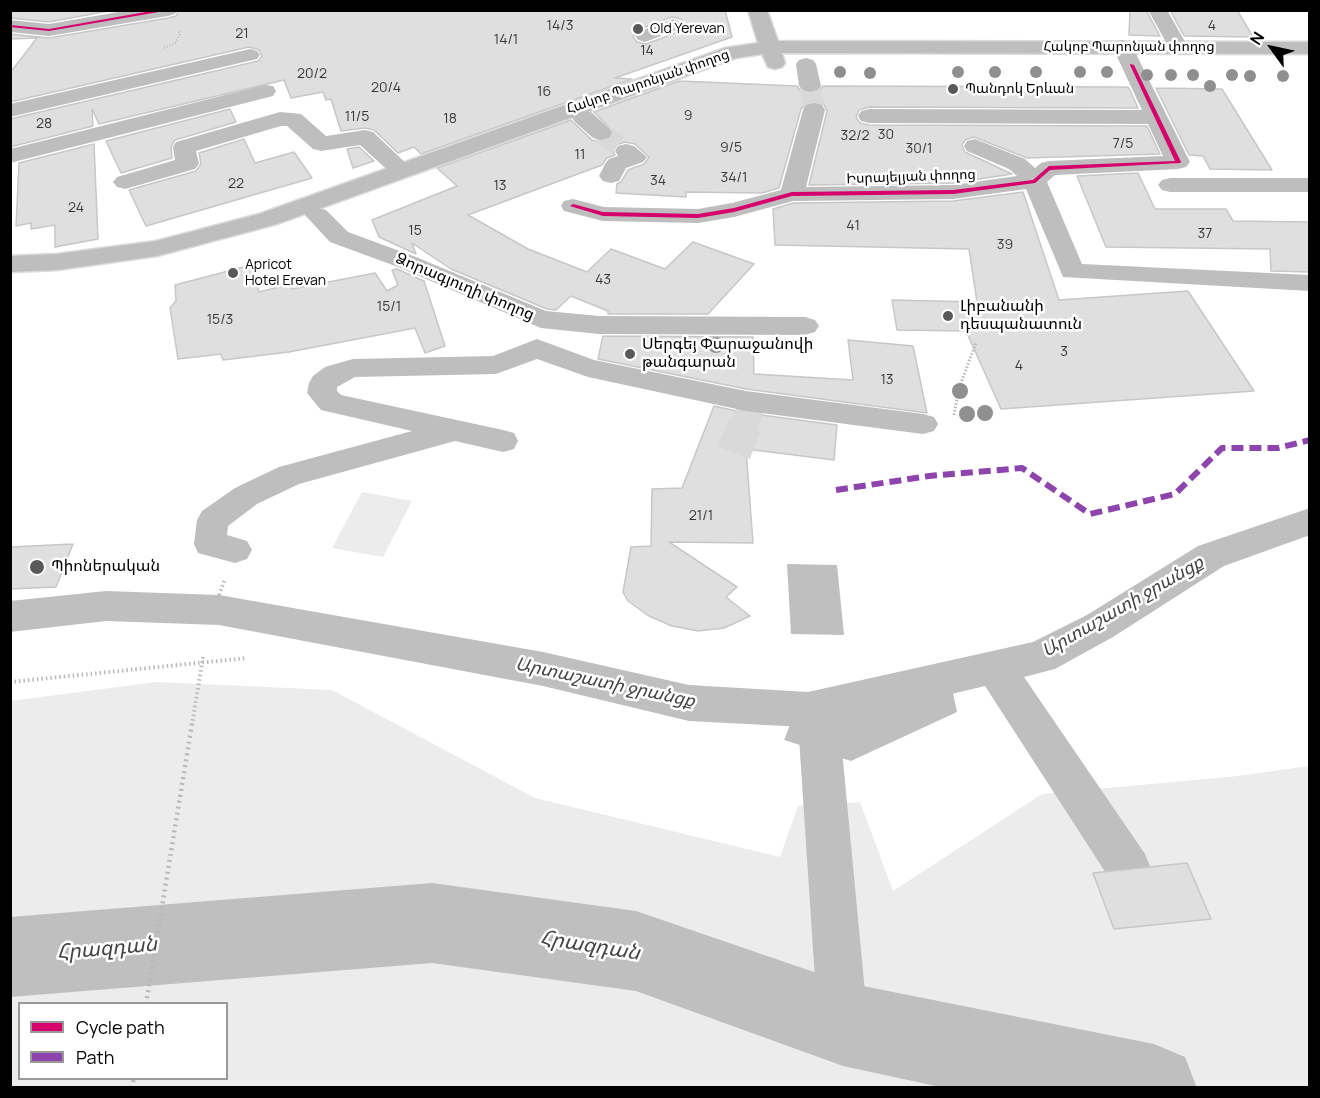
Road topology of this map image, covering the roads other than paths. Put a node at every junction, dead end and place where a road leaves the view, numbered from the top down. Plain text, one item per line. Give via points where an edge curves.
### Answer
1 (757, 10) edge
2 (1156, 10) edge
3 (173, 18) edge
4 (670, 18) edge
5 (10, 26) edge
6 (645, 36) dead end
7 (1122, 46) junction
8 (1178, 47) junction
9 (1310, 48) edge
10 (250, 55) dead end
11 (773, 55) junction
12 (806, 63) junction
13 (1132, 65) junction
14 (1310, 66) edge
15 (810, 86) tunnel mouth
16 (265, 91) dead end
17 (814, 110) tunnel mouth
18 (10, 111) edge
19 (869, 116) dead end
20 (583, 117) junction
21 (1157, 117) junction
22 (600, 133) tunnel mouth
23 (975, 146) dead end
24 (626, 151) dead end
25 (10, 156) edge
26 (400, 170) junction
27 (611, 176) dead end
28 (1035, 181) junction
29 (125, 182) dead end
30 (1170, 185) dead end
31 (1310, 185) edge
32 (792, 194) junction
33 (573, 206) dead end
34 (317, 215) junction
35 (10, 264) edge
36 (10, 275) edge
37 (1310, 283) edge
38 (541, 319) junction
39 (805, 326) dead end
40 (537, 348) junction
41 (923, 424) road end
42 (453, 431) junction
43 (503, 441) dead end
44 (236, 550) dead end

1 - 11 main road
2 - 8 main road
3 - 5 main road via 49,30
4 - 6 main road
7 - 8 main road, Հակոբ Պարոնյան փողոց
7 - 11 main road, Հակոբ Պարոնյան փողոց
7 - 13 main road, Իսրայելյան փողոց
8 - 9 main road, Հակոբ Պարոնյան փողոց
10 - 18 main road
11 - 12 main road, Հակոբ Պարոնյան փողոց
11 - 20 main road, Հակոբ Պարոնյան փողոց via 721,68
11 - 26 main road, Հակոբ Պարոնյան փողոց via 732,52
12 - 13 main road, Հակոբ Պարոնյան փողոց
12 - 15 main road
13 - 14 main road, Հակոբ Պարոնյան փողոց
13 - 21 main road, Իսրայելյան փողոց
16 - 25 main road
17 - 32 main road
19 - 21 main road
20 - 22 main road
20 - 34 main road, Հակոբ Պարոնյան փողոց
21 - 28 main road, Իսրայելյան փողոց via 1178,162 1049,168
23 - 28 main road via 1017,164
24 - 27 main road via 635,157 617,164
26 - 29 main road via 365,137 321,144 293,119 280,119 184,147 187,164
26 - 35 main road, Հակոբ Պարոնյան փողոց via 216,234 109,255
28 - 32 main road, Իսրայելյան փողոց via 953,192
28 - 37 main road via 1072,271
30 - 31 main road
32 - 33 main road, Իսրայելյան փողոց via 698,216 603,214
34 - 36 main road, Հակոբ Պարոնյան փողոց via 264,234 173,256
34 - 38 main road, Ձորագյուղի փողոց via 339,237
38 - 39 main road, Ձորագյուղի փողոց via 599,326
38 - 40 main road
40 - 41 main road via 588,368 752,405
40 - 42 main road via 496,365 353,368 323,383 322,393 331,403
42 - 43 main road
42 - 44 main road via 290,475 246,496 213,520 210,544

